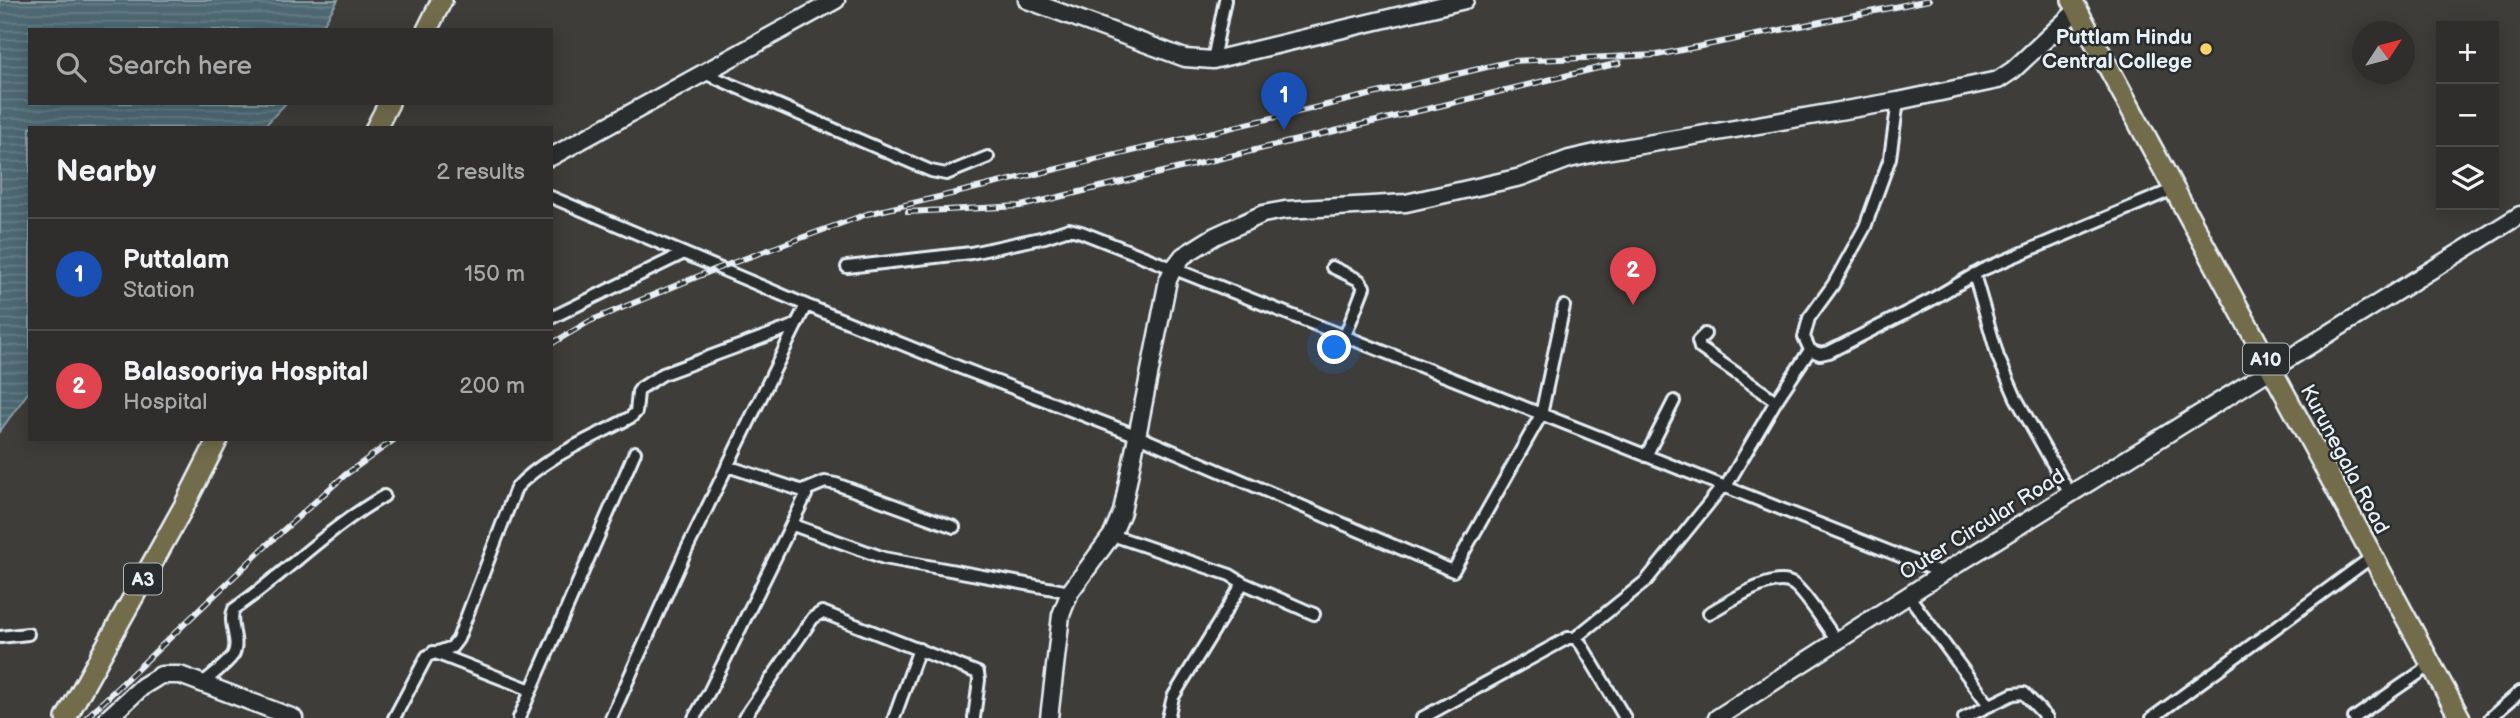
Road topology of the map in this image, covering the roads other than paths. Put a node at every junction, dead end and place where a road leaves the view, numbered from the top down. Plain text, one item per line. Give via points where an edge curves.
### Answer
1 (442, 0) edge
2 (836, 0) edge
3 (1027, 0) edge
4 (1225, 0) edge
5 (1465, 0) edge
6 (1437, 3) edge
7 (2075, 5) edge
8 (427, 28) edge
9 (1213, 60) junction
10 (704, 73) junction
11 (1898, 101) junction
12 (388, 105) edge
13 (377, 126) edge
14 (553, 156) edge
15 (988, 157) dead end
16 (2174, 189) junction
17 (553, 198) edge
18 (2520, 215) edge
19 (682, 254) junction
20 (847, 267) dead end
21 (1332, 267) dead end
22 (1173, 269) junction
23 (1974, 274) junction
24 (806, 305) junction
25 (1564, 306) dead end
26 (553, 317) edge
27 (796, 325) junction
28 (1705, 334) dead end
29 (1345, 337) junction
30 (1810, 350) junction
31 (2272, 370) junction
32 (1674, 401) dead end
33 (1776, 401) junction
34 (1541, 415) junction
35 (1138, 436) junction
36 (217, 441) edge
37 (635, 452) dead end
38 (1647, 456) junction
39 (727, 466) junction
40 (1723, 487) junction
41 (803, 491) junction
42 (2070, 494) junction
43 (384, 496) dead end
44 (793, 525) junction
45 (954, 527) dead end
46 (1112, 535) junction
47 (2372, 558) junction
48 (1943, 573) junction
49 (1243, 583) junction
50 (1070, 592) junction
51 (1908, 595) junction
52 (1709, 612) dead end
53 (1314, 614) dead end
54 (28, 634) dead end
55 (0, 637) edge
56 (1575, 638) junction
57 (1836, 640) junction
58 (919, 649) junction
59 (433, 652) junction
60 (2431, 664) junction
61 (203, 683) junction
62 (531, 690) junction
63 (2520, 692) edge
64 (75, 699) junction
65 (1989, 705) junction
66 (56, 718) edge
67 (66, 718) edge
68 (108, 718) edge
69 (294, 718) edge
70 (394, 718) edge
71 (519, 718) edge
72 (611, 718) edge
73 (694, 718) edge
74 (744, 718) edge
75 (894, 718) edge
76 (974, 718) edge
77 (1049, 718) edge
78 (1168, 718) edge
79 (1422, 718) edge
80 (1625, 718) edge
81 (1717, 718) edge
82 (1964, 718) edge
83 (2047, 718) edge
84 (2152, 718) edge
85 (2354, 718) edge
86 (2460, 718) edge
87 (2490, 718) edge

1 - 8 highway
2 - 10 street
3 - 9 street via 1185,58
4 - 9 street
5 - 6 street
6 - 9 street
7 - 11 street via 2014,70 1998,79
7 - 16 highway, Kurunegala Road / A10
10 - 14 street
10 - 15 street via 931,171 946,174
11 - 22 street via 1600,152 1521,177 1406,202 1263,214 1215,236 1183,256
11 - 30 street via 1890,158 1864,227 1809,318 1804,337
12 - 13 highway
16 - 23 street
16 - 31 highway, Kurunegala Road / A10
17 - 19 street
18 - 31 street, Outer Circular Road
19 - 24 street
19 - 26 street
20 - 22 street via 971,253 1069,229
21 - 29 street via 1364,287
22 - 29 street
22 - 35 street
23 - 30 street via 1829,352
23 - 42 street via 1997,357
24 - 27 street
24 - 35 street
25 - 34 street
27 - 39 street
27 - 59 street via 663,374 638,392 631,417 523,480 458,639
28 - 33 street via 1698,341 1700,348
29 - 34 street
30 - 33 street
31 - 42 street, Outer Circular Road
31 - 47 highway, Kurunegala Road / A10
32 - 38 street
33 - 40 street
34 - 35 street via 1453,571
34 - 38 street
35 - 46 street via 1122,512
36 - 64 highway, A3
37 - 62 street
38 - 40 street
39 - 41 street
39 - 72 street
40 - 48 street
40 - 56 street via 1646,581
41 - 44 street via 806,495
41 - 45 street via 825,482 836,484
42 - 48 street, Outer Circular Road
43 - 61 street via 345,521 234,610 230,617 234,654
44 - 50 street via 884,558
44 - 73 street
46 - 49 street
46 - 50 street
47 - 60 highway, Kurunegala Road / A10
47 - 84 street
48 - 51 street, Outer Circular Road
49 - 53 street
49 - 78 street via 1173,697
50 - 77 street via 1061,615
51 - 57 street, Outer Circular Road
51 - 65 street
52 - 57 street via 1771,580 1784,580 1795,584
54 - 55 street
56 - 79 street
56 - 80 street
57 - 81 street, Outer Circular Road
58 - 74 street via 822,612 813,618
58 - 75 street
58 - 76 street via 978,673
59 - 62 street
59 - 70 street via 421,665
60 - 85 street
60 - 86 highway, Kurunegala Road / A10
61 - 68 street via 180,675 161,675
61 - 69 street
62 - 71 street
63 - 87 street
64 - 66 street
64 - 67 highway, A3
65 - 82 street
65 - 83 street via 2025,693

